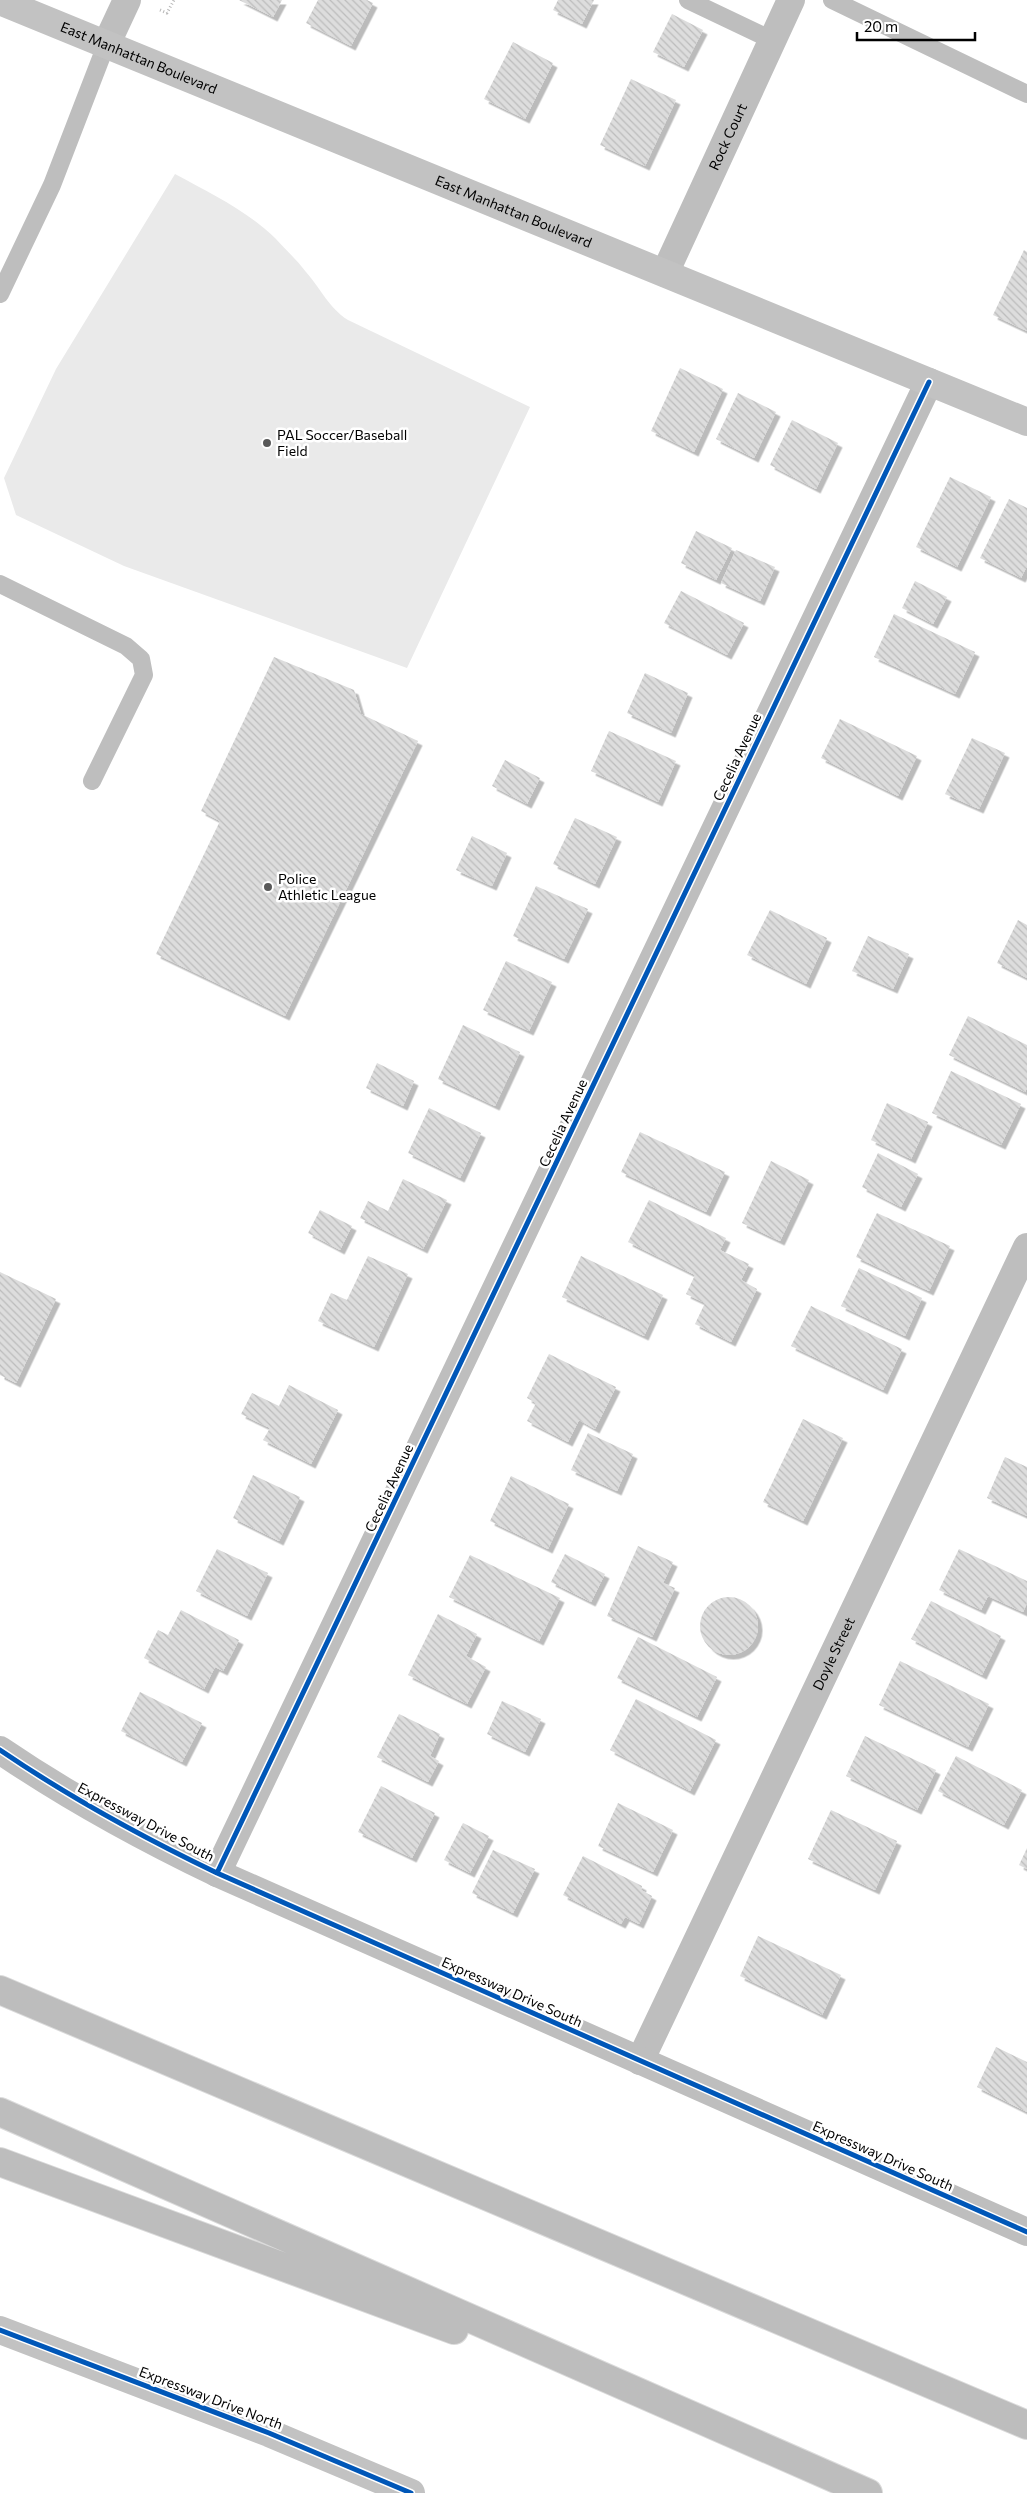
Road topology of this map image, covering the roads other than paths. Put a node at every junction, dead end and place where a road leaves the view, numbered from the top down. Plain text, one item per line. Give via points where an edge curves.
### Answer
1 (127, 0) edge
2 (688, 0) edge
3 (791, 0) edge
4 (832, 0) edge
5 (0, 1) edge
6 (772, 40) junction
7 (106, 45) junction
8 (1027, 94) edge
9 (664, 273) junction
10 (0, 294) edge
11 (929, 382) junction
12 (1027, 422) edge
13 (0, 584) edge
14 (92, 781) dead end
15 (1027, 1247) edge
16 (0, 1750) edge
17 (217, 1873) junction
18 (0, 1990) edge
19 (640, 2061) junction
20 (0, 2112) edge
21 (0, 2162) edge
22 (1027, 2232) edge
23 (0, 2330) edge
24 (1027, 2425) edge
25 (721, 2428) junction
26 (411, 2493) edge
27 (868, 2493) edge

1 - 7 street
2 - 6 lane
3 - 6 street, Rock Court
4 - 8 lane
5 - 7 main road, East Manhattan Boulevard
6 - 9 street, Rock Court
7 - 9 main road, East Manhattan Boulevard
7 - 10 lane via 52,185
9 - 11 main road, East Manhattan Boulevard
11 - 12 main road, East Manhattan Boulevard
11 - 17 street, Cecelia Avenue
13 - 14 lane via 126,646 141,659 144,675
15 - 19 street, Doyle Street
16 - 17 street, Expressway Drive South via 115,1821
17 - 19 street, Expressway Drive South
18 - 24 highway
19 - 22 street, Expressway Drive South
20 - 25 highway
21 - 25 highway
23 - 26 main road, Expressway Drive North via 270,2433
25 - 27 highway

